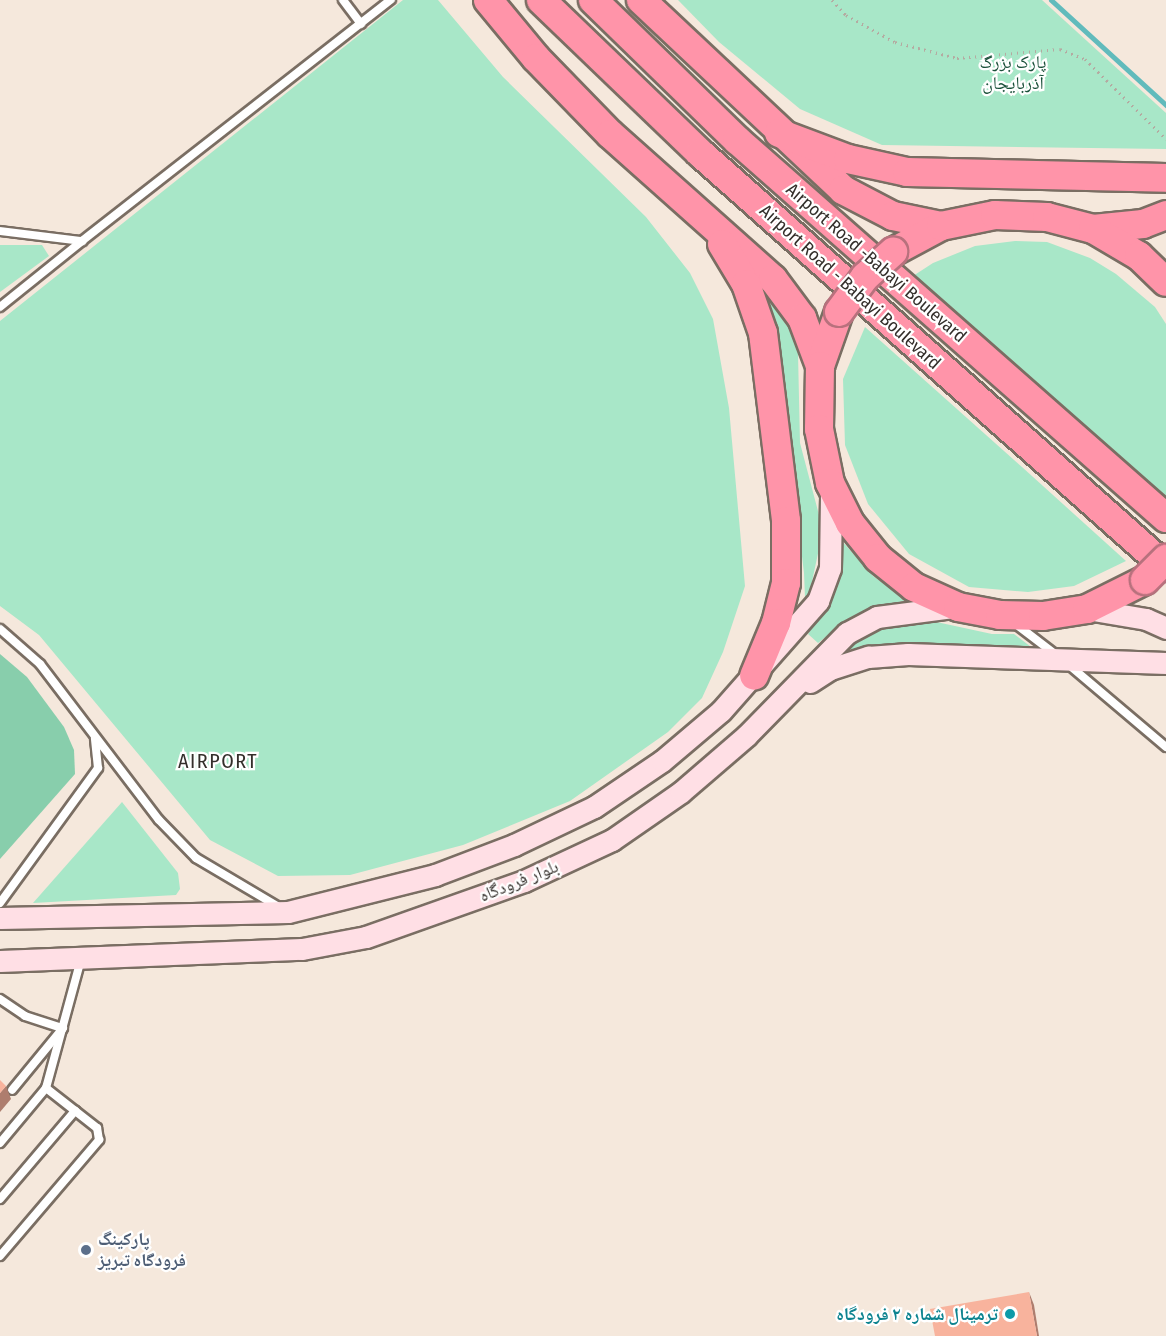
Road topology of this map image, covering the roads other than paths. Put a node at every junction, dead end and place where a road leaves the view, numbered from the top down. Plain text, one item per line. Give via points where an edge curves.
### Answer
1 (343, 0) edge
2 (391, 0) edge
3 (488, 0) edge
4 (541, 0) edge
5 (593, 0) edge
6 (642, 0) edge
7 (361, 24) junction
8 (779, 133) junction
9 (1166, 178) edge
10 (1166, 215) edge
11 (709, 222) junction
12 (941, 226) junction
13 (1093, 230) junction
14 (0, 231) edge
15 (82, 241) junction
16 (1166, 282) edge
17 (0, 307) edge
18 (820, 366) junction
19 (830, 483) junction
20 (1166, 518) edge
21 (1166, 558) edge
22 (1155, 573) edge
23 (958, 607) junction
24 (1087, 609) junction
25 (1000, 615) junction
26 (1166, 628) edge
27 (0, 629) edge
28 (1062, 660) junction
29 (1166, 663) edge
30 (754, 676) junction
31 (777, 704) junction
32 (95, 736) junction
33 (1166, 747) edge
34 (0, 903) edge
35 (288, 912) junction
36 (0, 918) edge
37 (81, 958) junction
38 (0, 961) edge
39 (0, 1000) edge
40 (63, 1029) junction
41 (46, 1088) junction
42 (12, 1090) dead end
43 (75, 1111) junction
44 (0, 1143) edge
45 (0, 1199) edge
46 (0, 1256) edge

1 - 7 lane
2 - 7 lane
3 - 11 highway via 536,58 610,134
4 - 22 highway, Airport Road - Babayi Boulevard via 700,153
5 - 20 highway, Airport Road -Babayi Boulevard via 737,140
6 - 8 highway
7 - 15 lane
8 - 9 highway via 848,159 907,172
8 - 12 highway via 843,190 893,216
10 - 13 highway via 1143,224
11 - 18 highway via 773,279 802,318
11 - 30 highway via 746,284 763,333 786,521 786,583 776,623
12 - 13 highway via 995,215 1047,217
12 - 18 highway, bridge via 893,252 865,277 839,312
13 - 16 highway via 1139,256
14 - 15 lane
15 - 17 lane
18 - 19 highway via 819,429
19 - 23 highway via 850,523 878,558 914,587
19 - 30 street, بلوار فرودگاه via 830,568 818,601
21 - 22 highway, bridge
22 - 24 highway
23 - 25 highway
23 - 31 street, بلوار فرودگاه via 877,616 847,633
24 - 25 highway via 1043,616
24 - 26 street via 1146,619
25 - 28 lane
27 - 32 lane via 40,664
28 - 29 street
28 - 31 street via 908,654 868,657 830,669
28 - 33 lane
30 - 35 street, بلوار فرودگاه via 721,711 662,760 594,807 514,845 435,875
31 - 37 street, بلوار فرودگاه via 681,792 612,840 525,881 366,937 302,949
32 - 34 lane via 98,768
32 - 35 lane via 159,820 196,858
35 - 36 street, بلوار فرودگاه
37 - 38 street, بلوار فرودگاه
37 - 40 lane
39 - 40 lane via 25,1016
40 - 41 lane
40 - 42 lane
41 - 43 lane
41 - 44 lane
43 - 45 lane
43 - 46 lane via 97,1128 99,1140

